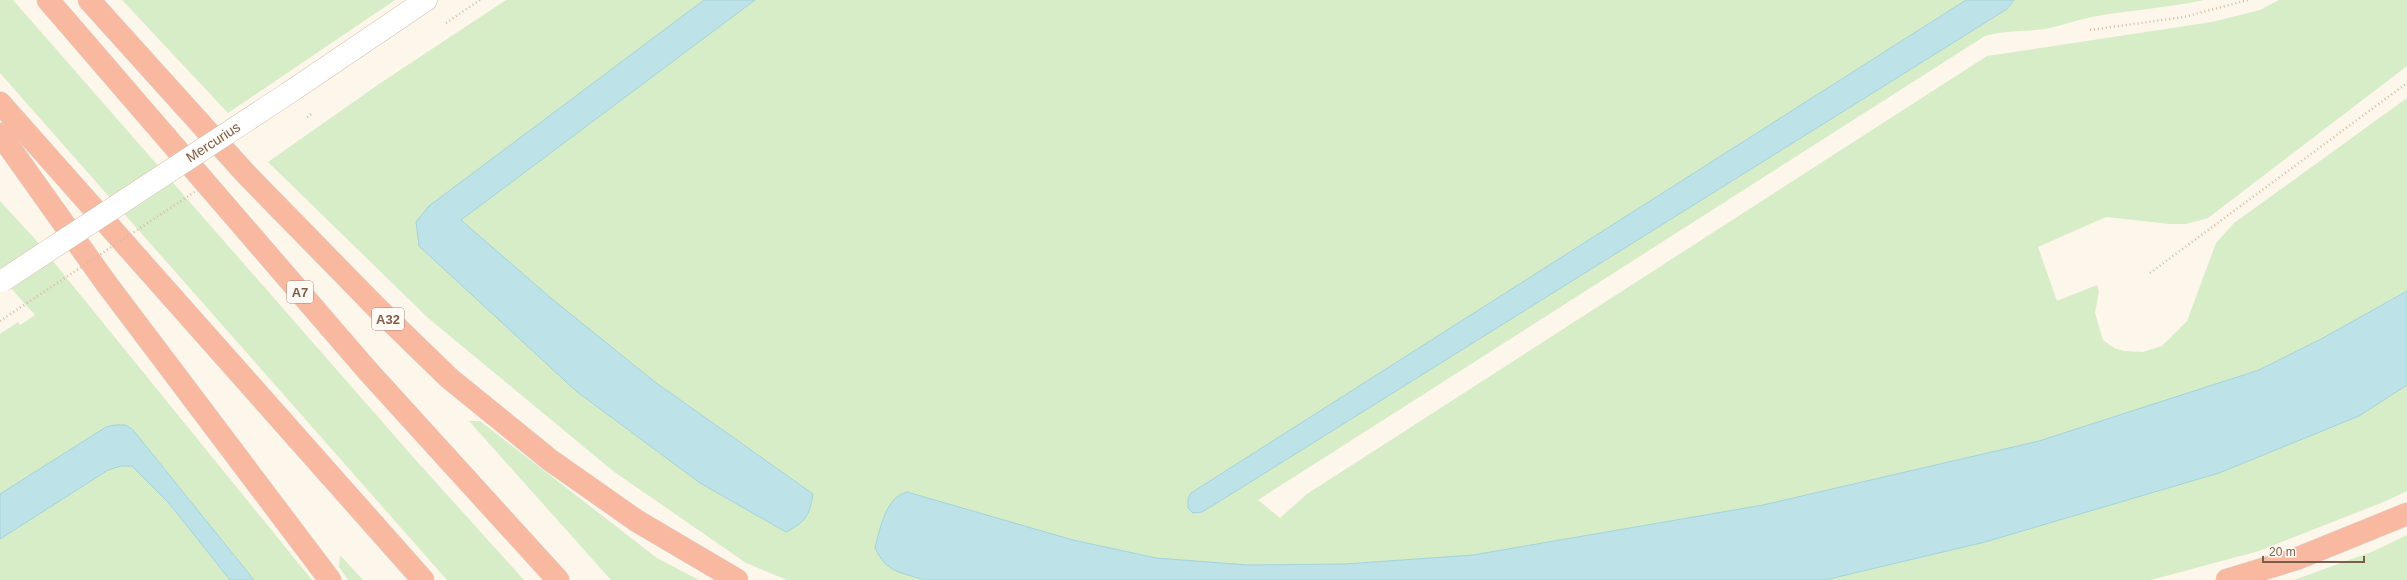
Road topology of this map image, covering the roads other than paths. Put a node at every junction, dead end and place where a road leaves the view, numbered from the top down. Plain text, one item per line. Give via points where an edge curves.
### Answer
1 (48, 0) edge
2 (89, 0) edge
3 (426, 0) edge
4 (0, 103) edge
5 (0, 134) edge
6 (1, 282) edge
7 (2407, 514) edge
8 (330, 580) edge
9 (423, 580) edge
10 (558, 580) edge
11 (737, 580) edge
12 (2227, 580) edge

1 - 10 highway, A7 via 361,364
2 - 11 highway, A32 via 246,174 449,378 550,460 637,521
3 - 6 street, Mercurius, bridge
4 - 9 highway
5 - 8 highway via 106,283
7 - 12 highway via 2296,559

